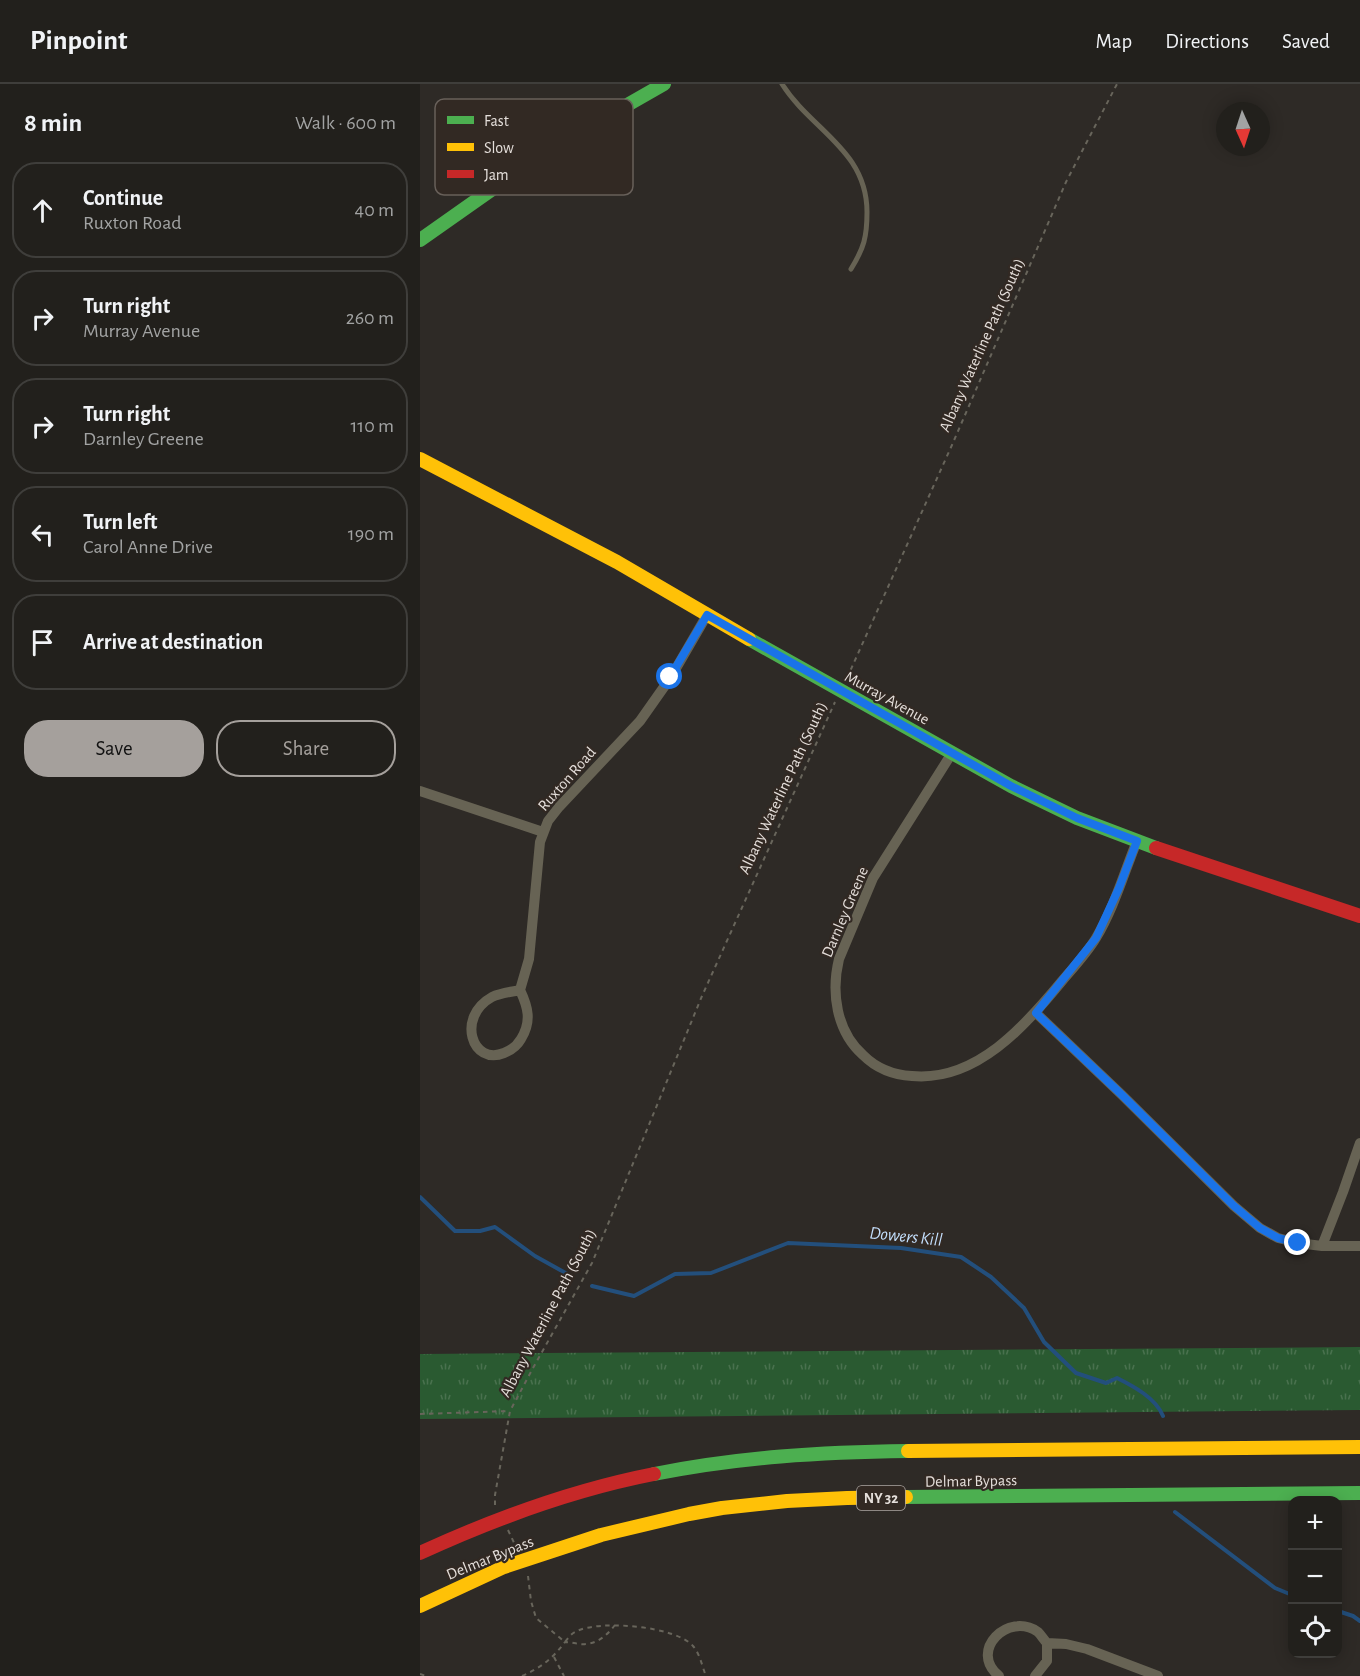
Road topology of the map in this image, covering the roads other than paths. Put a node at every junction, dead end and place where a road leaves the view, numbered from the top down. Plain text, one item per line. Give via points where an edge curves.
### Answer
1 (664, 84) edge
2 (782, 84) edge
3 (649, 88) edge
4 (632, 99) edge
5 (484, 195) edge
6 (420, 240) edge
7 (851, 269) dead end
8 (420, 459) edge
9 (707, 615) junction
10 (952, 753) junction
11 (420, 791) edge
12 (543, 832) junction
13 (1137, 841) junction
14 (1360, 916) edge
15 (520, 990) junction
16 (1036, 1013) junction
17 (1360, 1143) edge
18 (1322, 1245) junction
19 (1360, 1246) edge
20 (1360, 1447) edge
21 (1360, 1492) edge
22 (420, 1553) edge
23 (420, 1606) edge
24 (1047, 1643) junction
25 (999, 1676) edge
26 (1035, 1676) edge
27 (1158, 1676) edge

1 - 3 main road
2 - 7 lane via 802,110 846,153 863,185 867,230
3 - 4 main road
5 - 6 main road
8 - 9 main road, Murray Avenue via 617,562
9 - 10 main road, Murray Avenue
9 - 12 street, Ruxton Road via 639,721 559,807
10 - 13 main road, Murray Avenue via 1068,814
10 - 16 street, Darnley Greene via 873,878 837,965 838,1016 857,1050 868,1060 893,1073 937,1077 962,1070 988,1054
11 - 12 street
12 - 15 street, Ruxton Road via 529,959
13 - 14 main road, Murray Avenue
13 - 16 street, Darnley Greene via 1096,938
15 - 15 street, Ruxton Road via 528,1012 518,1044 499,1055 480,1051 471,1032 475,1013 492,998
16 - 18 street via 1260,1228 1278,1238
17 - 18 street
18 - 19 street
20 - 22 main road, Delmar Bypass via 893,1451 754,1458 648,1475 592,1489 533,1506
21 - 23 main road, Delmar Bypass / NY 32 via 847,1498 722,1508 590,1539 504,1567
24 - 25 street via 1038,1632 1023,1627 999,1632 988,1653 990,1665
24 - 26 street via 1047,1660
24 - 27 street via 1087,1648

